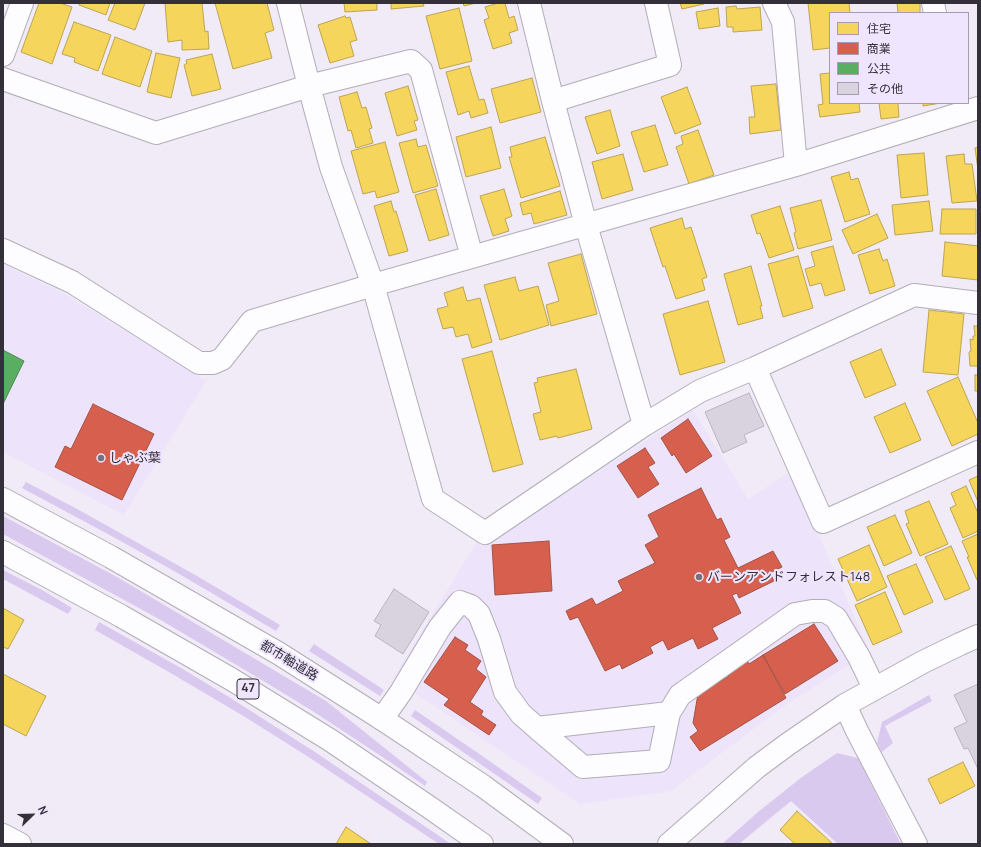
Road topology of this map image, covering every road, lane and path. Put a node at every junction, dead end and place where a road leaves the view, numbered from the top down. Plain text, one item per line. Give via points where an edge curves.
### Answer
1 (22, 3) edge
2 (288, 3) edge
3 (529, 3) edge
4 (656, 3) edge
5 (774, 3) edge
6 (3, 55) edge
7 (3, 79) edge
8 (309, 86) junction
9 (553, 101) junction
10 (964, 109) edge
11 (796, 165) junction
12 (586, 225) junction
13 (3, 250) edge
14 (472, 257) junction
15 (373, 286) junction
16 (978, 302) edge
17 (755, 368) junction
18 (644, 425) junction
19 (978, 452) edge
20 (3, 498) edge
21 (3, 552) edge
22 (978, 636) edge
23 (874, 688) junction
24 (844, 705) junction
25 (669, 713) junction
26 (382, 719) junction
27 (537, 728) junction
28 (3, 835) edge
29 (20, 844) edge
30 (482, 844) edge
31 (562, 844) edge
32 (668, 844) edge
33 (916, 844) edge

1 - 6 street
2 - 8 street
3 - 9 street
4 - 9 street via 670,65
5 - 11 street via 783,22
7 - 8 street via 156,133
8 - 14 street via 411,61 421,70
8 - 15 street via 331,167
9 - 12 street
10 - 11 street
11 - 12 street
12 - 14 street
12 - 18 street
13 - 15 street via 72,282 199,362 213,363 222,359 252,321
14 - 15 street
15 - 18 street via 432,499 485,534
16 - 17 street via 914,295
17 - 18 street via 700,391
17 - 19 street via 823,522
20 - 26 street, 都市軸道路 via 112,557 278,653
21 - 30 street, 47 via 231,679 330,740
22 - 23 street
23 - 24 street
23 - 25 street via 836,618 825,611 812,610 795,614 680,695
24 - 32 street via 757,767
24 - 33 street
25 - 27 street
25 - 27 street via 659,761 583,767
26 - 27 street via 440,627 460,602 479,614 505,692 521,714
26 - 31 street, 都市軸道路 via 484,786
28 - 29 street

